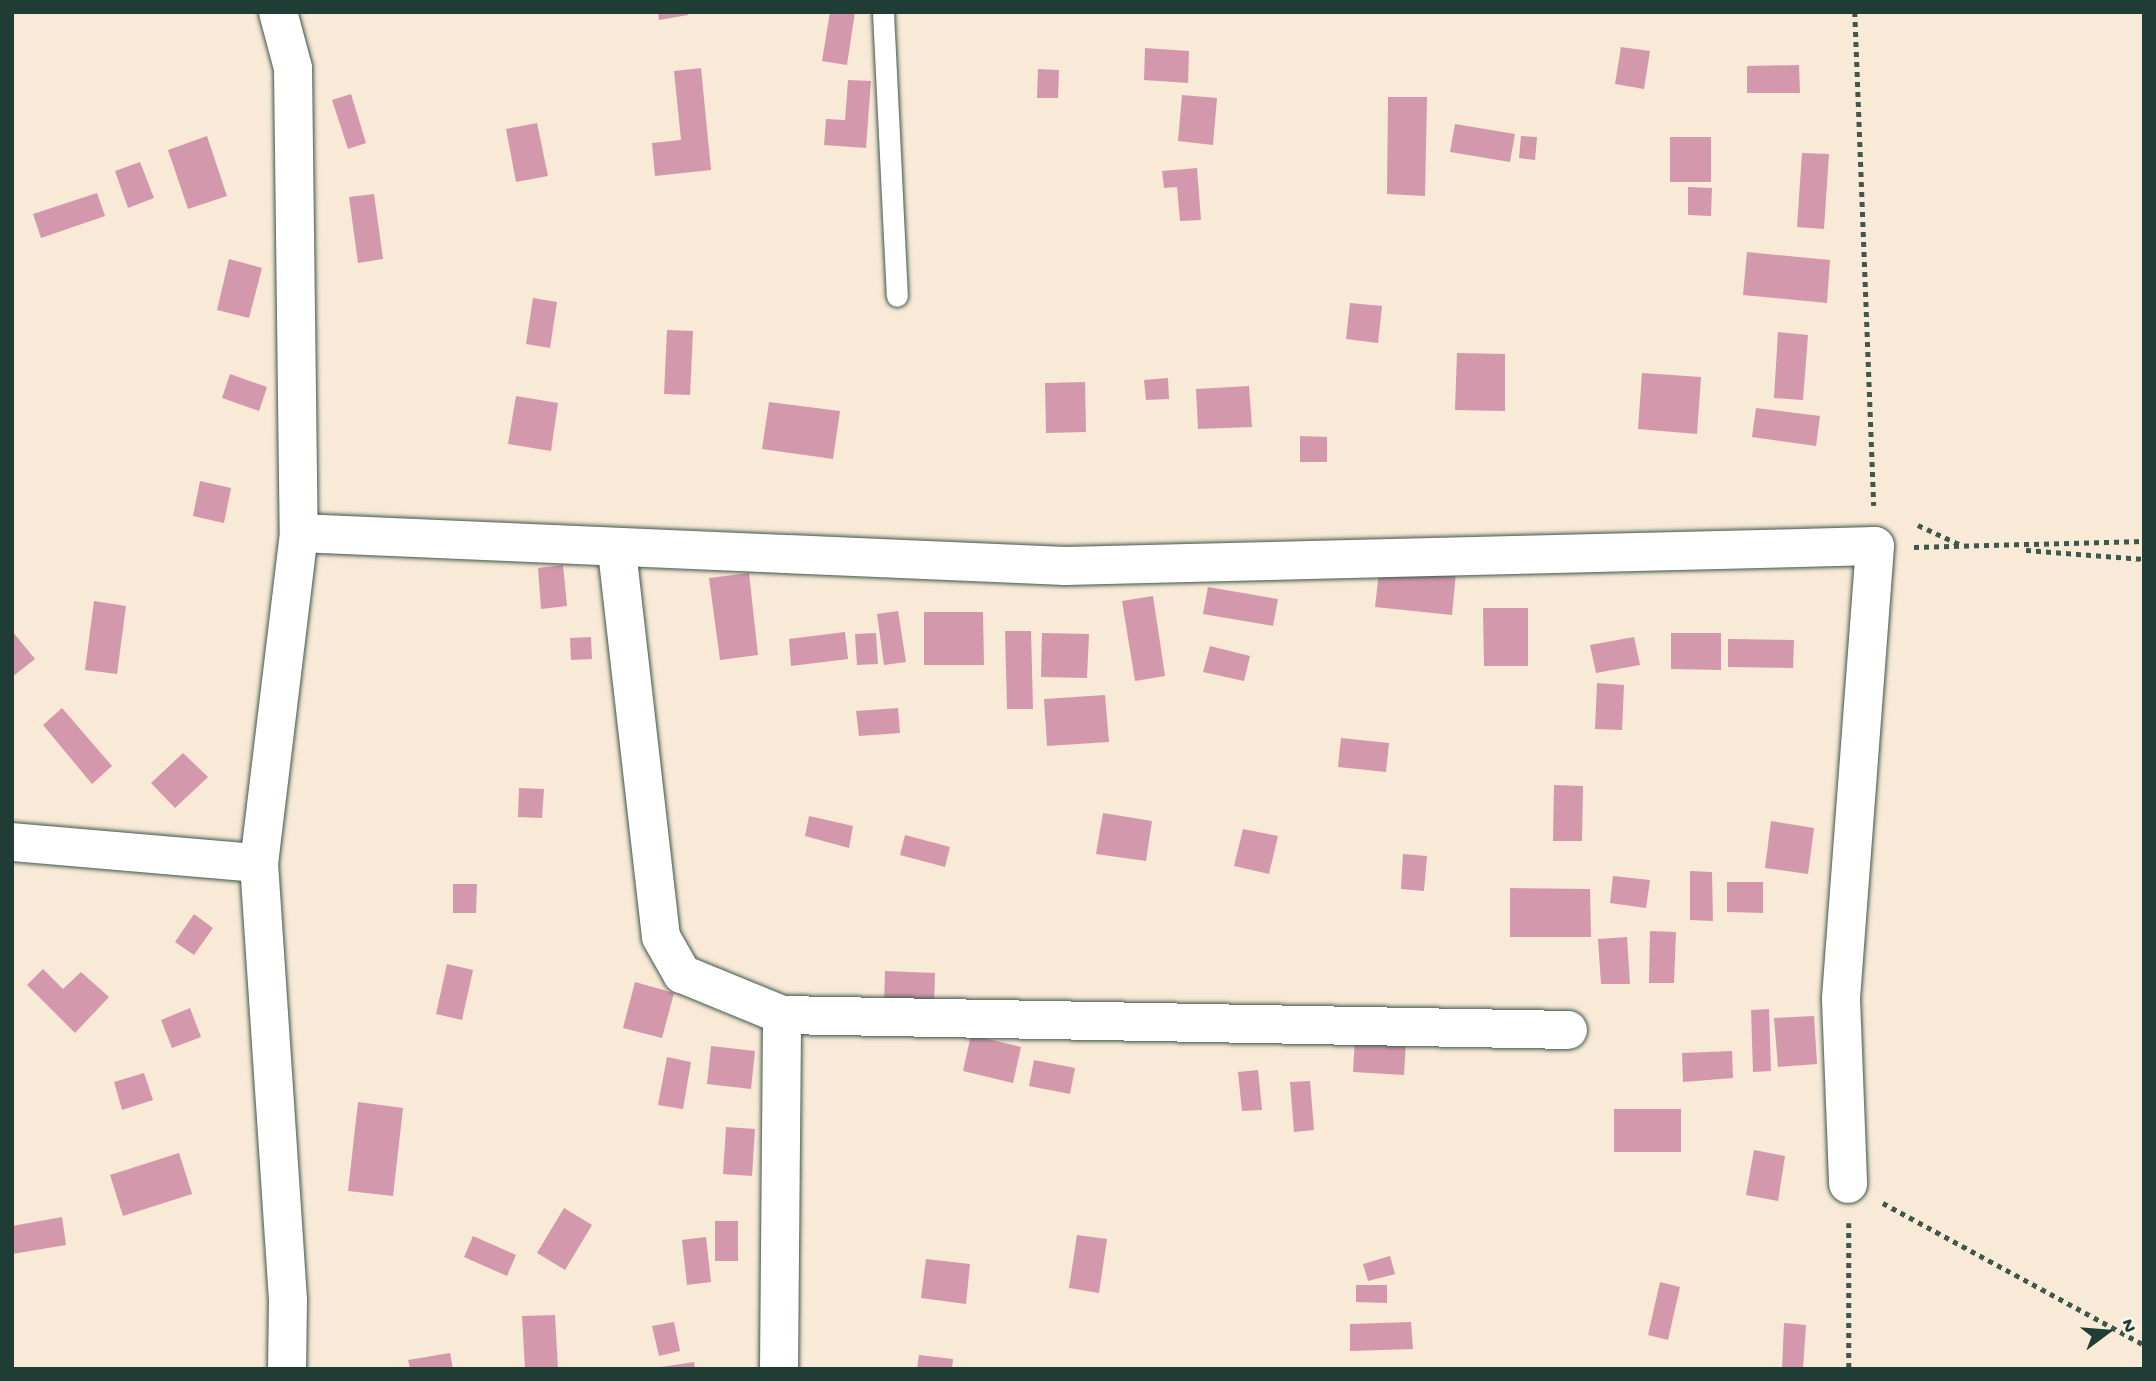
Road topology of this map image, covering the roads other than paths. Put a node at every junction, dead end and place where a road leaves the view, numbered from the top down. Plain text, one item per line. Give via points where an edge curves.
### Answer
1 (278, 12) edge
2 (883, 12) edge
3 (897, 296) dead end
4 (299, 533) junction
5 (617, 551) junction
6 (12, 842) edge
7 (258, 863) junction
8 (782, 1015) junction
9 (1568, 1030) dead end
10 (1848, 1184) road end
11 (287, 1369) edge
12 (779, 1369) edge

1 - 4 street via 293,68
2 - 3 lane
4 - 5 street
4 - 7 street
5 - 8 street via 661,937 682,974
5 - 10 street via 1065,566 1875,546 1841,999
6 - 7 street
7 - 11 street via 288,1300
8 - 9 street
8 - 12 street

